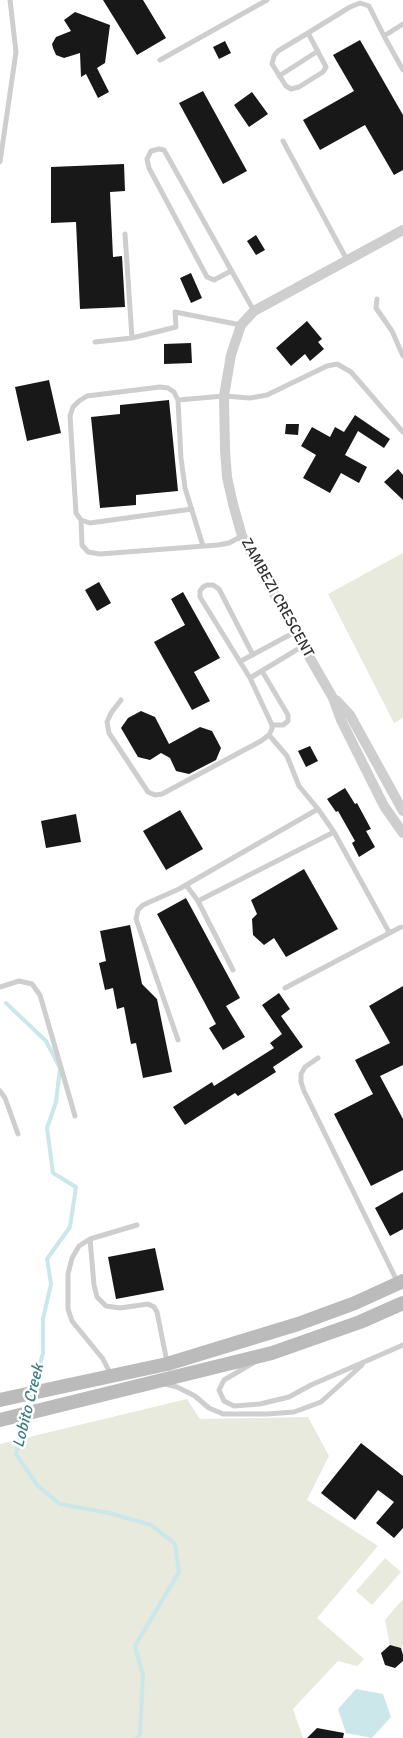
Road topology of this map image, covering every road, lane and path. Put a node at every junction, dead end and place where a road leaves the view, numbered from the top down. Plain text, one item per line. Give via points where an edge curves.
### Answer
1 (10, 0) edge
2 (267, 0) edge
3 (403, 24) edge
4 (308, 33) junction
5 (384, 36) junction
6 (318, 51) junction
7 (160, 60) dead end
8 (403, 70) edge
9 (279, 76) junction
10 (284, 141) dead end
11 (0, 162) edge
12 (402, 233) edge
13 (125, 234) dead end
14 (347, 260) junction
15 (231, 271) junction
16 (377, 298) dead end
17 (254, 311) junction
18 (241, 325) junction
19 (132, 338) junction
20 (95, 342) dead end
21 (403, 356) edge
22 (224, 396) junction
23 (178, 400) junction
24 (403, 432) edge
25 (192, 509) junction
26 (81, 520) junction
27 (242, 536) junction
28 (203, 546) junction
29 (295, 632) junction
30 (303, 646) junction
31 (253, 654) junction
32 (241, 661) junction
33 (262, 671) junction
34 (250, 678) junction
35 (334, 698) junction
36 (121, 700) dead end
37 (272, 725) junction
38 (269, 735) junction
39 (318, 809) junction
40 (403, 811) edge
41 (334, 832) junction
42 (403, 833) edge
43 (186, 885) junction
44 (198, 901) junction
45 (401, 926) dead end
46 (389, 932) junction
47 (233, 970) dead end
48 (0, 987) edge
49 (285, 988) dead end
50 (178, 1040) dead end
51 (318, 1058) dead end
52 (0, 1091) edge
53 (74, 1116) dead end
54 (18, 1134) dead end
55 (137, 1225) dead end
56 (90, 1239) junction
57 (400, 1282) edge
58 (403, 1303) edge
59 (403, 1345) edge
60 (272, 1353) junction
61 (366, 1362) junction
62 (167, 1364) junction
63 (111, 1376) junction
64 (155, 1382) junction
65 (0, 1400) edge
66 (0, 1420) edge

1 - 11 lane via 16,52
2 - 7 lane
3 - 5 lane
4 - 5 lane via 360,3 369,6
4 - 6 lane
4 - 9 lane via 274,56 272,64
5 - 8 lane
6 - 9 lane
6 - 9 lane via 326,67 323,72 299,87 291,88
10 - 14 lane
12 - 14 street, ZAMBEZI CRESCENT
13 - 19 lane
14 - 17 street, ZAMBEZI CRESCENT
15 - 15 lane via 164,150 151,152 147,159 150,168 207,277 214,280
15 - 17 lane
16 - 21 lane via 376,308 392,331
17 - 18 street, ZAMBEZI CRESCENT
18 - 19 lane via 175,312 176,327
18 - 22 street, ZAMBEZI CRESCENT via 231,355
19 - 20 lane
22 - 23 lane
22 - 24 lane via 250,398 267,395 337,364 350,372
22 - 27 street, ZAMBEZI CRESCENT via 228,477
23 - 25 lane via 181,458
23 - 26 lane via 174,392 160,387 87,396 73,407 70,416 76,512
25 - 26 lane via 90,524
25 - 28 lane
26 - 28 lane via 82,545 88,552 100,554
27 - 28 lane via 229,543
27 - 29 street, ZAMBEZI CRESCENT
29 - 30 street, ZAMBEZI CRESCENT
29 - 31 lane
30 - 33 lane
30 - 35 street, ZAMBEZI CRESCENT
31 - 32 lane
31 - 32 lane via 219,589 212,585 203,587 200,597
32 - 34 lane
33 - 34 lane
33 - 37 lane via 288,715 288,721 283,725
34 - 37 lane
35 - 40 street, ZAMBEZI CRESCENT via 350,715
35 - 42 street, ZAMBEZI CRESCENT via 340,720 384,806
36 - 38 lane via 107,722 108,733 148,792 155,795
37 - 38 lane
38 - 39 lane via 287,756 299,786
39 - 41 lane
39 - 43 lane
41 - 44 lane
41 - 46 lane
43 - 44 lane
43 - 50 lane via 143,906 138,910 136,919
44 - 47 lane
45 - 46 lane
46 - 49 lane
48 - 53 lane via 19,981 32,984 40,995
51 - 57 lane via 301,1074 304,1091
52 - 54 lane
55 - 56 lane
56 - 62 lane via 97,1297 106,1306 120,1308 148,1304 154,1307
56 - 63 lane via 79,1246 72,1258 68,1274 68,1309 79,1332 103,1359
57 - 62 main road via 298,1324
58 - 60 main road
59 - 61 lane
60 - 61 lane via 224,1380 219,1390 224,1401 234,1406 289,1397
60 - 64 main road
61 - 64 lane via 321,1402 294,1412 223,1414 189,1393
62 - 63 main road
63 - 65 main road
64 - 66 main road

